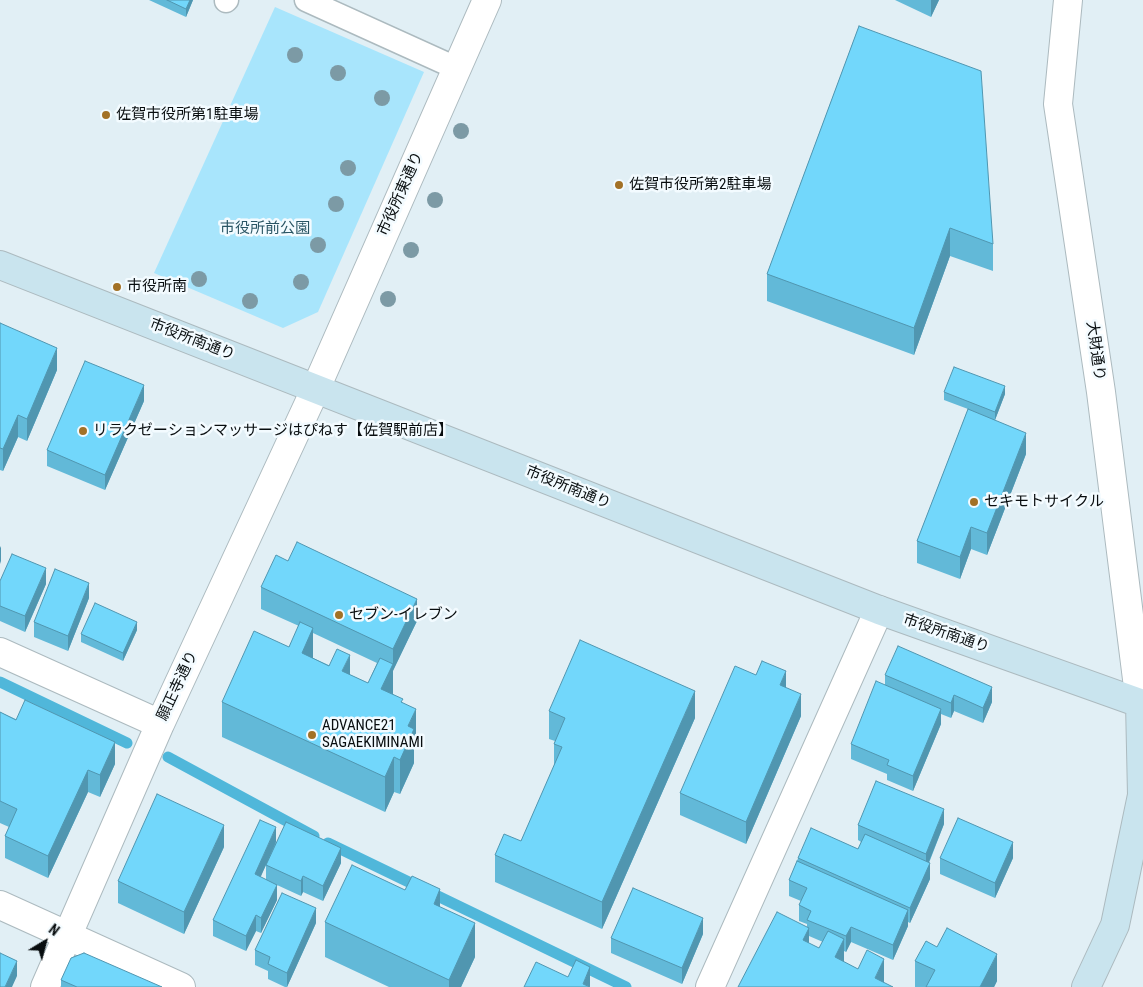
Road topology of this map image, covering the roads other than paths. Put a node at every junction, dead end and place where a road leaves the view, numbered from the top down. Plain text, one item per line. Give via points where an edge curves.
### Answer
1 (306, 0) edge
2 (487, 0) edge
3 (1068, 0) edge
4 (456, 68) junction
5 (0, 264) edge
6 (316, 388) junction
7 (879, 610) junction
8 (0, 652) edge
9 (1140, 703) junction
10 (160, 724) junction
11 (0, 904) edge
12 (67, 935) junction
13 (45, 987) edge
14 (181, 987) edge
15 (710, 987) edge
16 (1086, 987) edge

1 - 4 lane
2 - 4 street, 市役所東通り
3 - 9 street, 大財通り via 1058,104 1101,392
4 - 6 street, 市役所東通り
5 - 6 main road, 市役所南通り
6 - 7 main road, 市役所南通り
6 - 10 street, 願正寺通り
7 - 9 main road, 市役所南通り
7 - 15 street
8 - 10 street
9 - 16 main road via 1142,795 1115,926
10 - 12 street, 願正寺通り
11 - 12 street
12 - 13 street, 願正寺通り
12 - 14 street

